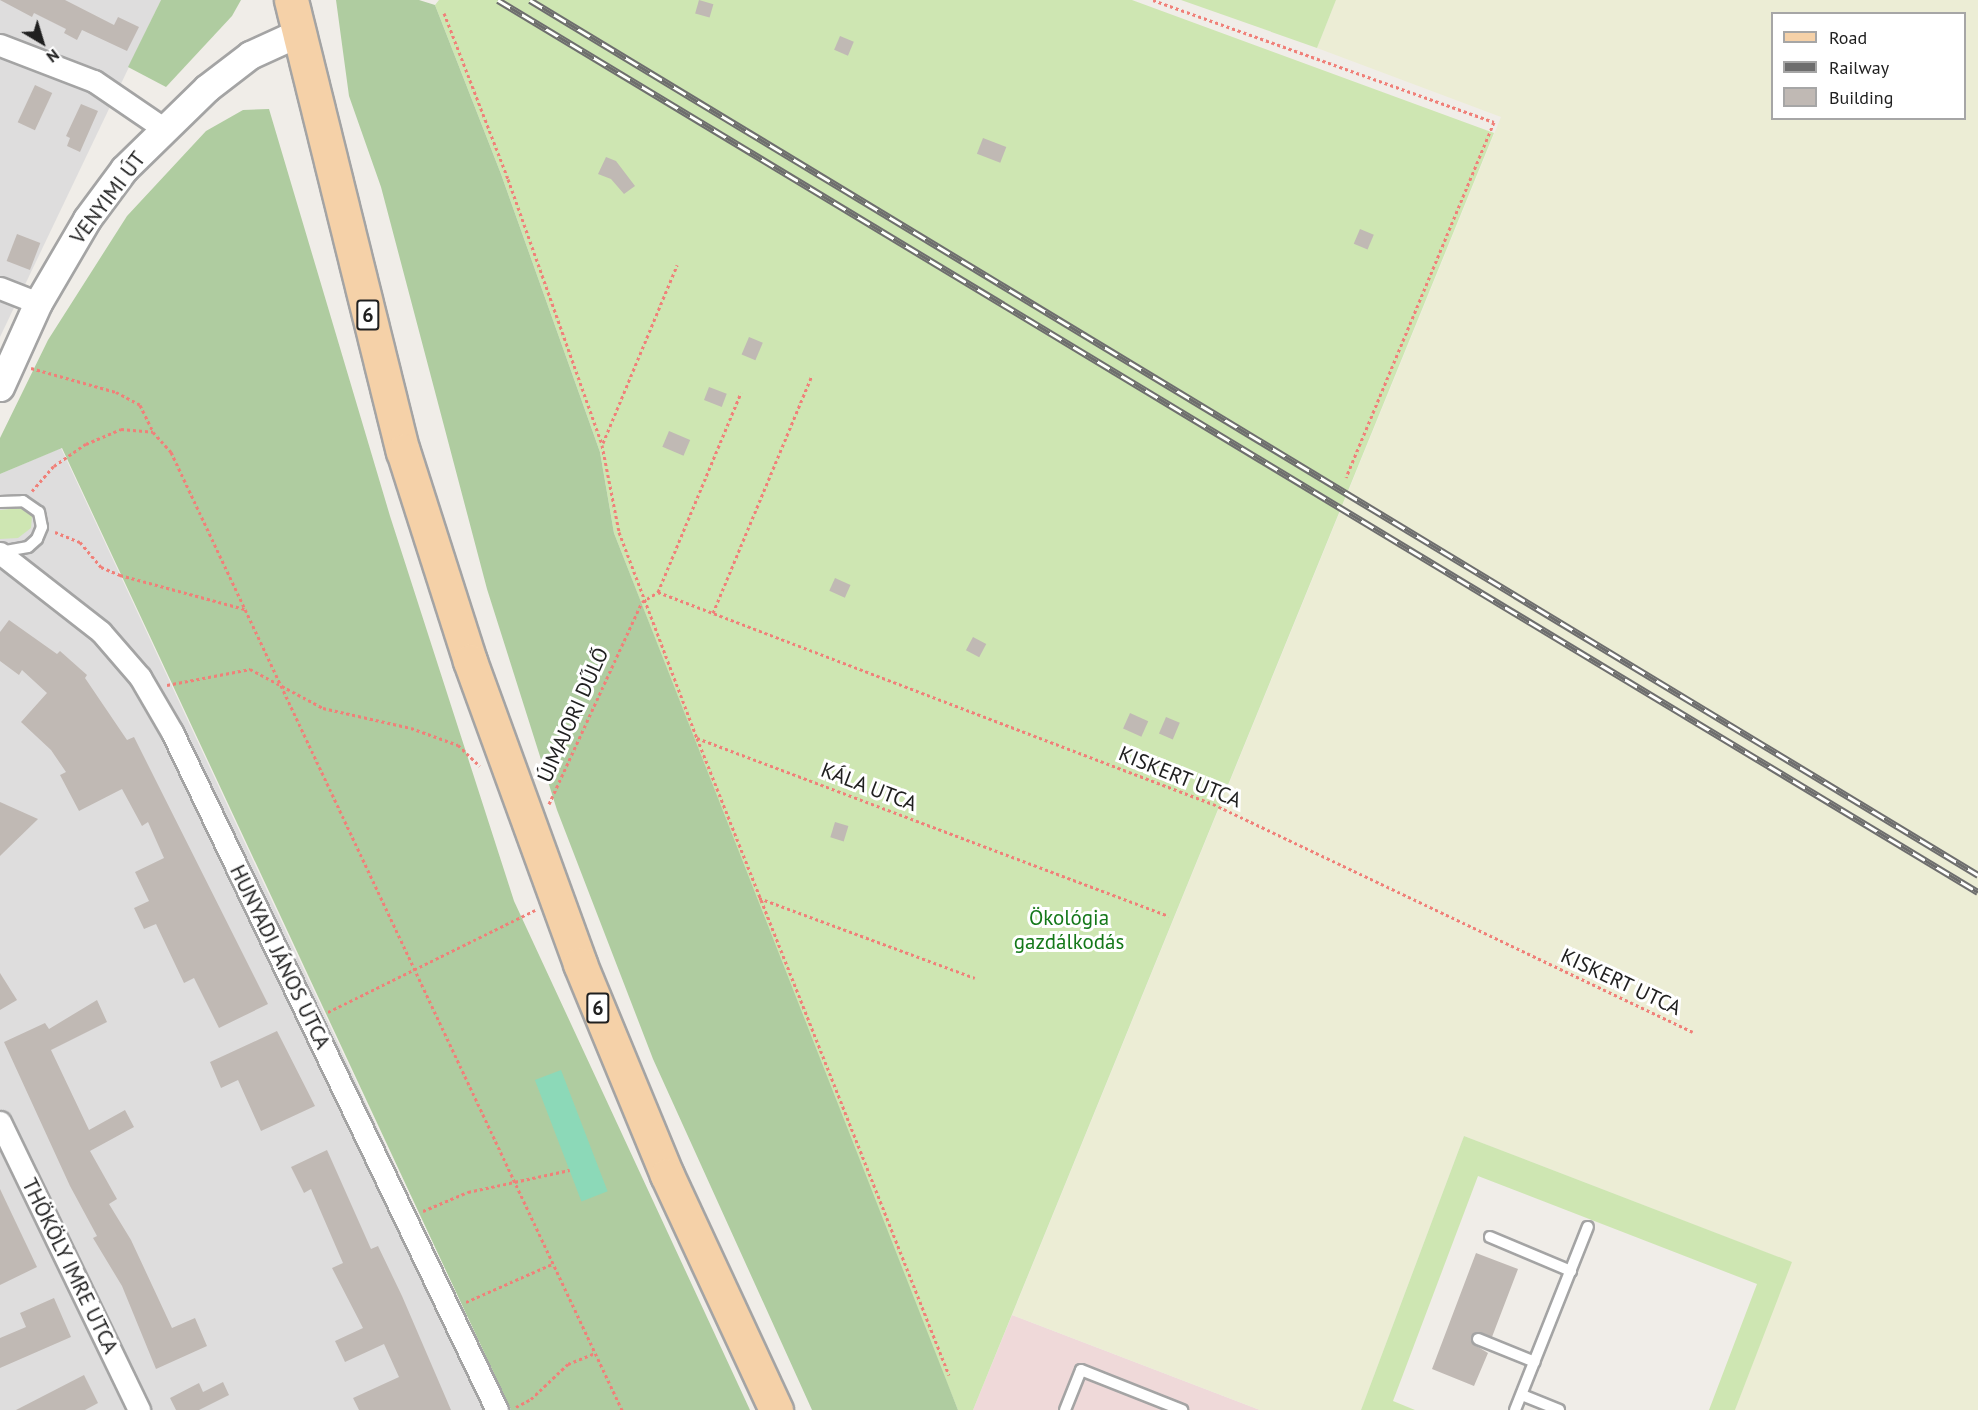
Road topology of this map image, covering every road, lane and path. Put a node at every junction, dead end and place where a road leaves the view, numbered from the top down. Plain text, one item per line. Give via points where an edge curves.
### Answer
1 (291, 0) edge
2 (1153, 0) edge
3 (444, 13) dead end
4 (297, 33) junction
5 (0, 45) edge
6 (163, 128) junction
7 (677, 266) dead end
8 (0, 288) edge
9 (38, 303) junction
10 (5, 375) edge
11 (812, 375) dead end
12 (741, 393) dead end
13 (153, 432) junction
14 (602, 445) junction
15 (1346, 477) dead end
16 (0, 501) edge
17 (23, 501) junction
18 (42, 527) junction
19 (0, 552) edge
20 (658, 592) junction
21 (644, 601) junction
22 (244, 609) junction
23 (713, 613) junction
24 (280, 683) junction
25 (144, 684) junction
26 (697, 738) junction
27 (512, 784) junction
28 (533, 841) junction
29 (554, 896) junction
30 (759, 898) junction
31 (1169, 916) dead end
32 (413, 970) junction
33 (975, 978) dead end
34 (311, 1021) junction
35 (1693, 1032) dead end
36 (0, 1122) edge
37 (570, 1170) dead end
38 (516, 1182) junction
39 (405, 1219) junction
40 (1588, 1227) dead end
41 (1490, 1237) dead end
42 (552, 1264) junction
43 (1571, 1271) junction
44 (448, 1310) junction
45 (1478, 1339) dead end
46 (595, 1353) junction
47 (1535, 1362) junction
48 (949, 1375) dead end
49 (1522, 1395) junction
50 (502, 1409) edge
51 (139, 1410) edge
52 (622, 1410) edge
53 (776, 1410) edge
54 (1065, 1410) edge
55 (1182, 1410) edge
56 (1515, 1410) edge
57 (1558, 1410) edge

1 - 4 main road, 6
2 - 15 path via 1494,122
3 - 14 path via 508,179
4 - 6 street, VENYIMI ÚT via 250,55
4 - 27 main road, 6 via 403,451
5 - 6 street via 94,81
6 - 9 street, VENYIMI ÚT via 124,169 93,211
7 - 14 path
8 - 9 street
9 - 10 street, VENYIMI ÚT
10 - 13 path via 116,392 140,405
11 - 23 path
12 - 20 path
13 - 17 path via 121,429 86,444 54,466
13 - 22 path via 171,452
14 - 21 path via 619,531
16 - 17 lane
17 - 18 lane via 39,512
18 - 19 lane via 28,547
18 - 22 path via 80,542 101,567 120,575
19 - 25 street, HUNYADI JÁNOS UTCA via 101,632
20 - 21 path
20 - 23 path, KISKERT UTCA
21 - 26 path
21 - 28 path, ÚJMAJORI DŰLŐ
22 - 24 path
23 - 35 path, KISKERT UTCA via 1213,804
24 - 25 path via 250,669 179,685
24 - 27 path via 323,708 411,728 458,744 472,760
24 - 32 path
25 - 34 street, HUNYADI JÁNOS UTCA via 172,732
26 - 30 path
26 - 31 path, KÁLA UTCA
27 - 28 main road, 6
28 - 29 main road, 6
29 - 32 path via 521,920
29 - 53 main road, 6 via 667,1175
30 - 33 path
30 - 48 path
32 - 34 path
32 - 38 path
34 - 39 street, HUNYADI JÁNOS UTCA
36 - 51 street, THÖKÖLY IMRE UTCA
37 - 38 path
38 - 39 path via 468,1192
38 - 42 path
39 - 44 street, HUNYADI JÁNOS UTCA
40 - 43 lane
41 - 43 lane
42 - 44 path
42 - 46 path
43 - 47 lane
44 - 50 street, HUNYADI JÁNOS UTCA
45 - 47 lane
46 - 50 path via 568,1364 531,1399
46 - 52 path
47 - 49 lane
49 - 56 lane
49 - 57 lane
54 - 55 lane via 1081,1370

